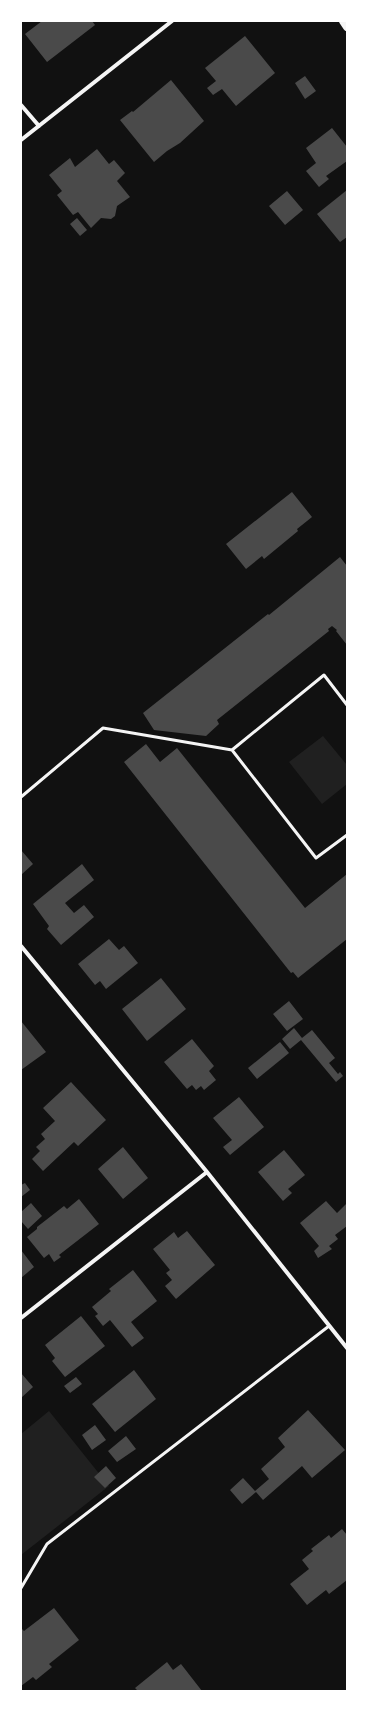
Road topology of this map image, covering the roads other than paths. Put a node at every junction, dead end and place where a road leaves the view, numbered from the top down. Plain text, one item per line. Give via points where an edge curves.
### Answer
1 (172, 21) edge
2 (343, 21) edge
3 (347, 27) edge
4 (21, 105) edge
5 (39, 126) junction
6 (21, 140) edge
7 (347, 705) edge
8 (232, 750) junction
9 (21, 797) edge
10 (347, 835) edge
11 (21, 946) edge
12 (207, 1172) junction
13 (21, 1318) edge
14 (330, 1326) junction
15 (347, 1348) edge
16 (21, 1588) edge

1 - 5 street
2 - 3 main road
4 - 5 street
5 - 6 street
7 - 8 lane via 324,675
8 - 9 lane via 103,728
8 - 10 lane via 316,858
11 - 12 street
12 - 13 street
12 - 14 street
14 - 15 street
14 - 16 lane via 47,1544

